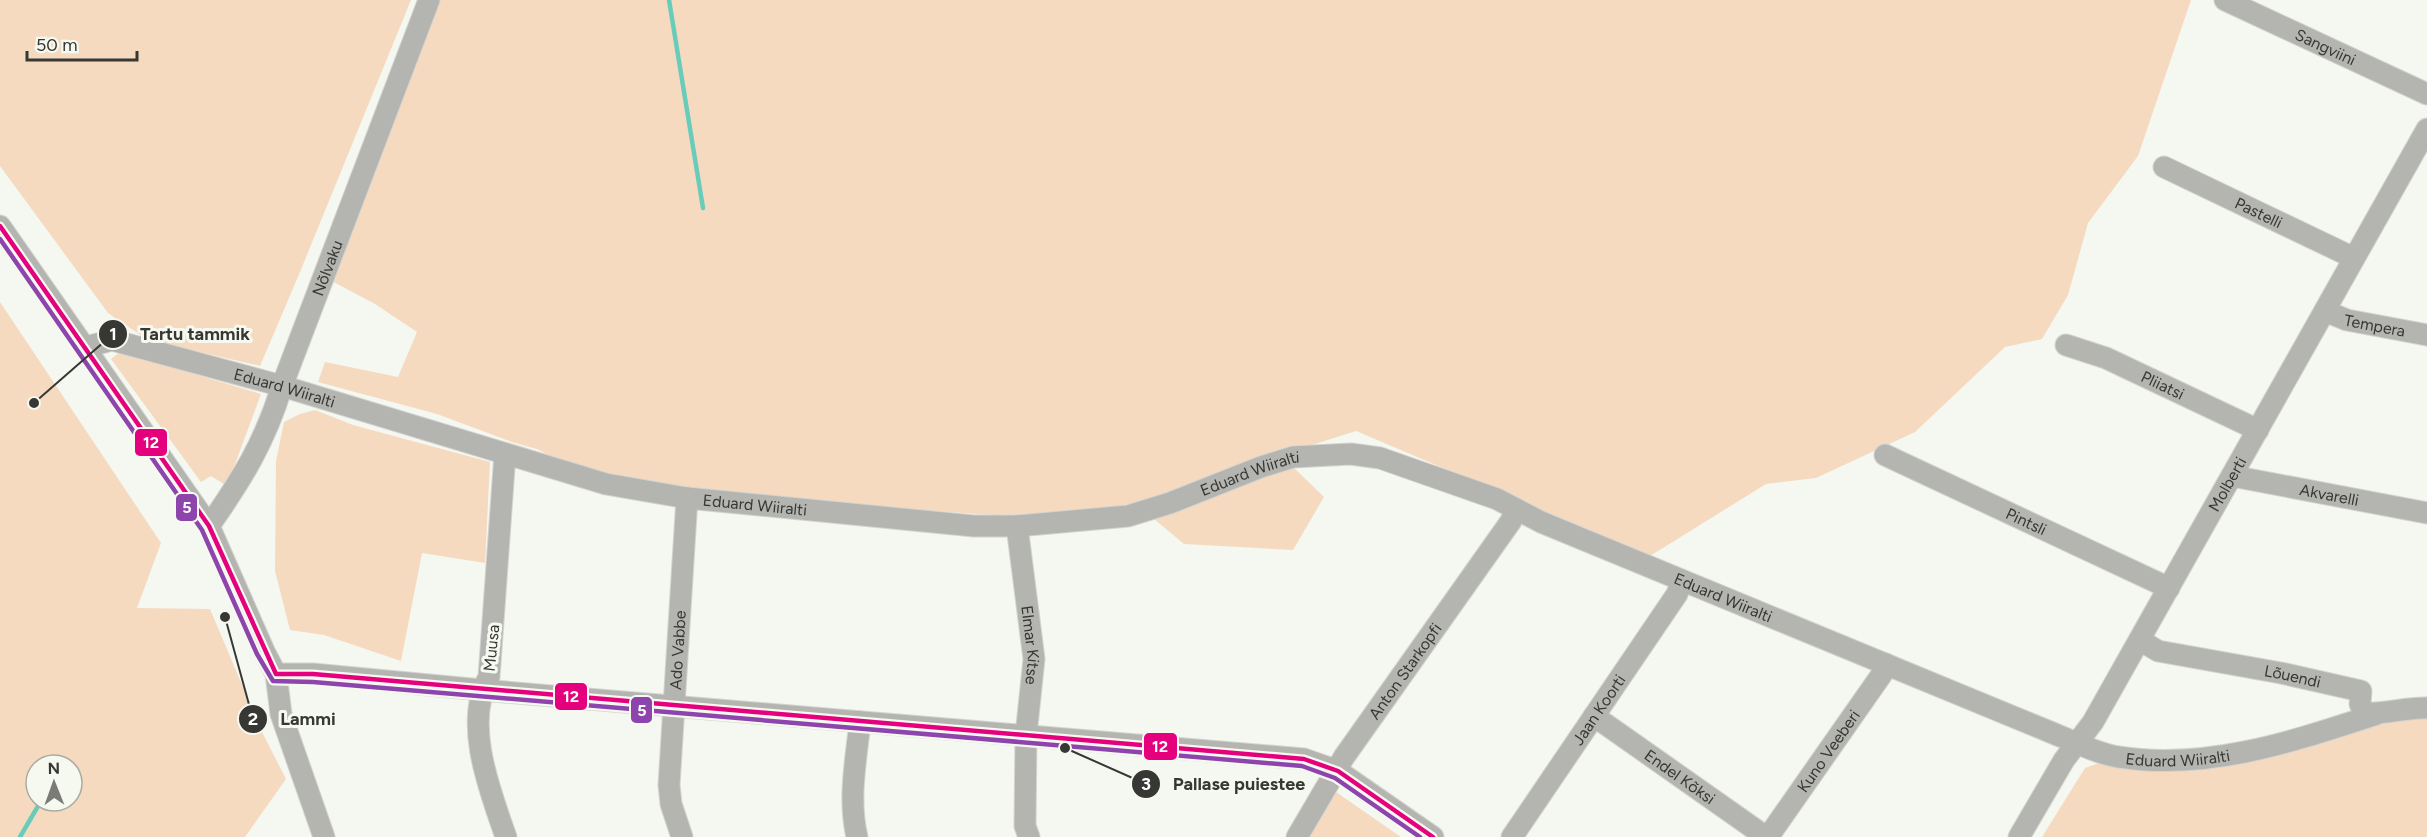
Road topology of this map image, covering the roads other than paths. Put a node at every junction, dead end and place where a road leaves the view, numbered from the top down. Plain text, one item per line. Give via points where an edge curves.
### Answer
1 (429, 0) edge
2 (2225, 0) edge
3 (2427, 94) edge
4 (2427, 129) edge
5 (2164, 167) dead end
6 (0, 226) edge
7 (2354, 258) junction
8 (2325, 311) junction
9 (2427, 335) edge
10 (2066, 345) dead end
11 (86, 347) junction
12 (282, 386) junction
13 (2258, 430) junction
14 (505, 454) junction
15 (1885, 455) dead end
16 (2232, 476) junction
17 (687, 498) junction
18 (1516, 509) junction
19 (2427, 513) edge
20 (209, 526) junction
21 (1017, 526) junction
22 (1682, 581) junction
23 (2169, 588) junction
24 (2140, 640) junction
25 (1886, 664) junction
26 (276, 674) junction
27 (482, 690) junction
28 (674, 706) junction
29 (2427, 708) edge
30 (2377, 714) junction
31 (1594, 716) junction
32 (860, 722) junction
33 (1026, 735) junction
34 (2078, 743) junction
35 (1338, 771) junction
36 (324, 837) edge
37 (506, 837) edge
38 (682, 837) edge
39 (857, 837) edge
40 (1029, 837) edge
41 (1297, 837) edge
42 (1433, 837) edge
43 (1512, 837) edge
44 (1767, 837) edge
45 (2019, 837) edge

1 - 12 street, Nõlvaku
2 - 3 street, Sangviini
4 - 7 street, Molberti
5 - 7 street, Pastelli
6 - 11 street
7 - 8 street, Molberti
8 - 9 street, Tempera via 2347,320
8 - 13 street, Molberti
10 - 13 street, Pliiatsi via 2106,358
11 - 12 street, Eduard Wiiralti via 112,340
11 - 20 street
12 - 14 street, Eduard Wiiralti
12 - 20 street, Nõlvaku via 258,449
13 - 16 street, Molberti
14 - 17 street, Eduard Wiiralti via 606,484
14 - 27 street, Muusa via 489,677
15 - 23 street, Pintsli
16 - 19 street, Akvarelli
16 - 23 street, Molberti
17 - 21 street, Eduard Wiiralti via 974,526
17 - 28 street, Ado Vabbe
18 - 21 street, Eduard Wiiralti via 1400,463 1351,454 1324,454 1261,466 1128,516
18 - 22 street, Eduard Wiiralti
18 - 35 street, Anton Starkopfi
20 - 26 street
21 - 33 street, Elmar Kitse via 1034,659
22 - 25 street, Eduard Wiiralti
22 - 31 street, Jaan Koorti
23 - 24 street, Molberti
24 - 30 street, Lõuendi via 2158,651 2361,691 2364,713
24 - 34 street, Molberti
25 - 34 street, Eduard Wiiralti
25 - 44 street, Kuno Veeberi
26 - 27 street
26 - 36 street via 282,714
27 - 28 street
27 - 37 street, Muusa via 484,777
28 - 32 street
28 - 38 street, Ado Vabbe via 669,785
29 - 30 street
30 - 34 street, Eduard Wiiralti via 2290,743 2201,760 2116,757
31 - 43 street, Jaan Koorti
31 - 44 street, Endel Kõksi
32 - 33 street
32 - 39 street via 853,798
33 - 35 street via 1304,759
33 - 40 street, Elmar Kitse via 1025,826
34 - 45 street, Molberti
35 - 41 street, Anton Starkopfi
35 - 42 street

